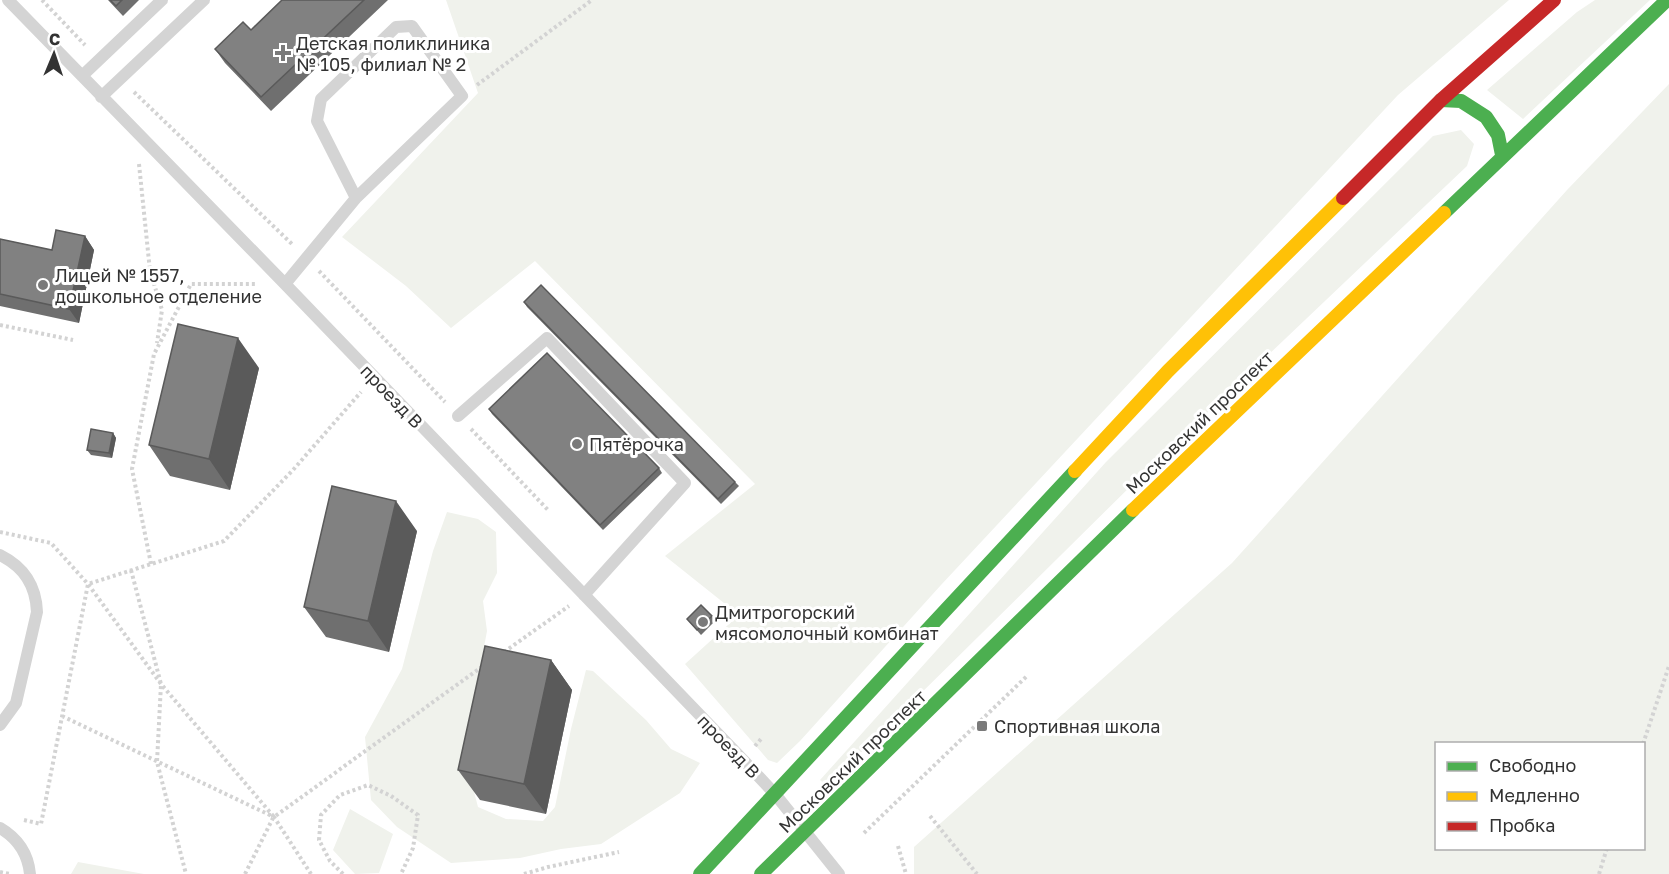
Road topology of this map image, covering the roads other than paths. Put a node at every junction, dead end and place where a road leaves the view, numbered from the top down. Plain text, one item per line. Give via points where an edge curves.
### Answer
1 (8, 0) edge
2 (162, 0) edge
3 (204, 0) edge
4 (1554, 0) edge
5 (1667, 0) edge
6 (82, 76) junction
7 (101, 97) junction
8 (1441, 100) junction
9 (1502, 155) junction
10 (356, 198) junction
11 (285, 284) junction
12 (458, 416) dead end
13 (0, 555) edge
14 (584, 595) junction
15 (0, 725) edge
16 (775, 794) junction
17 (0, 828) edge
18 (805, 832) junction
19 (30, 874) edge
20 (700, 874) edge
21 (761, 874) edge
22 (839, 874) edge

1 - 6 lane, проезд B
2 - 6 lane
3 - 7 lane
4 - 8 main road, Московский проспект
5 - 9 main road, Московский проспект
6 - 7 lane, проезд B
7 - 11 lane, проезд B
8 - 9 main road via 1461,100 1486,117 1498,135
8 - 16 main road, Московский проспект via 1168,371
9 - 18 main road, Московский проспект
10 - 10 lane via 462,96 412,26 396,27 321,99 317,121
10 - 11 lane
11 - 14 lane, проезд B
12 - 14 lane via 547,338 685,483
13 - 15 lane via 28,578 37,612 16,704
14 - 16 lane, проезд B
16 - 18 lane, проезд B
16 - 20 main road, Московский проспект
17 - 19 lane via 20,846
18 - 21 main road, Московский проспект
18 - 22 lane, проезд B

